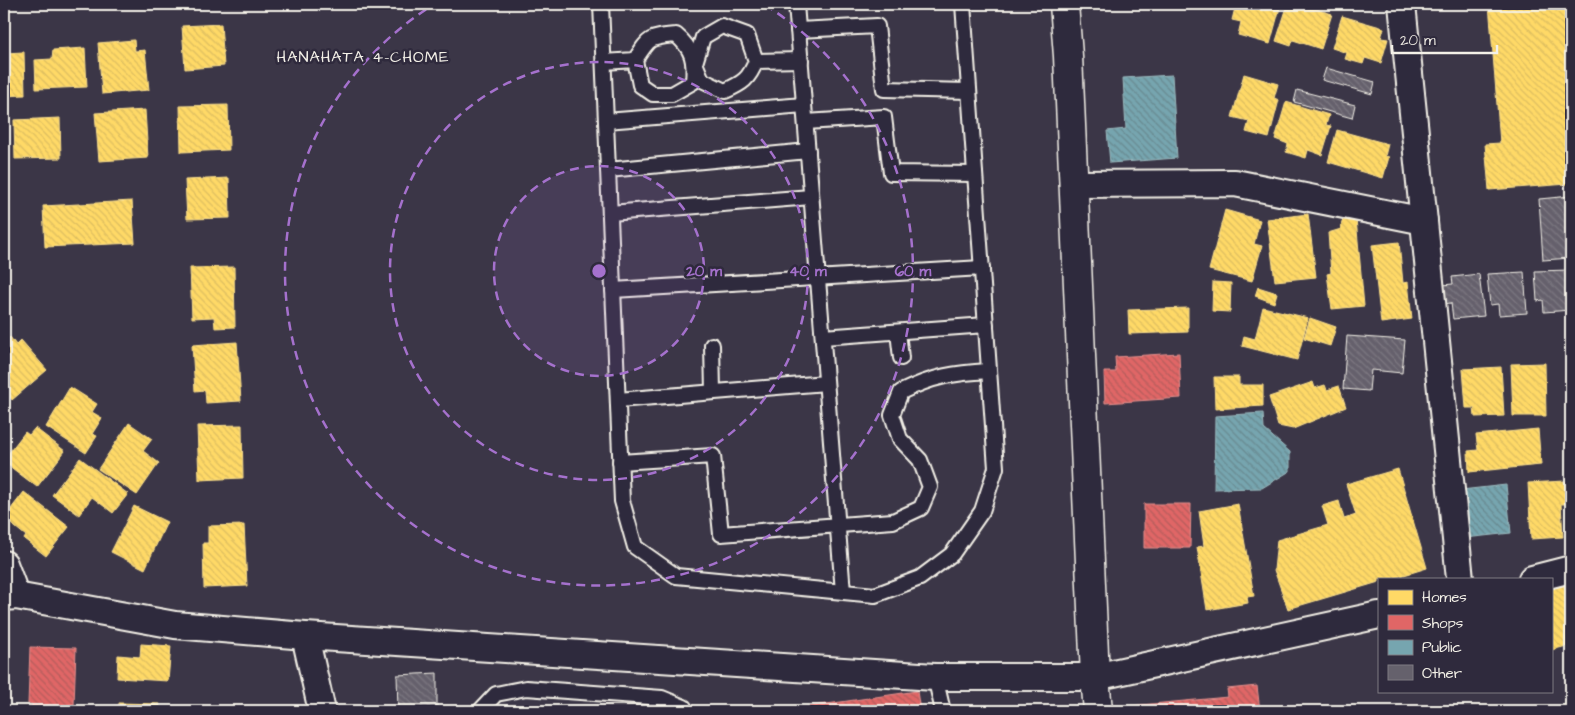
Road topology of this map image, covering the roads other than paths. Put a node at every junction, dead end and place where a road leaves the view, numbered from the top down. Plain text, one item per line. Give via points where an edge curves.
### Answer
1 (601, 4) edge
2 (796, 4) edge
3 (963, 4) edge
4 (1064, 4) edge
5 (1402, 4) edge
6 (798, 30) junction
7 (635, 60) junction
8 (800, 60) junction
9 (756, 61) junction
10 (604, 62) junction
11 (695, 63) junction
12 (969, 91) junction
13 (804, 106) junction
14 (606, 120) junction
15 (806, 122) junction
16 (808, 151) junction
17 (608, 170) junction
18 (976, 174) junction
19 (1074, 184) junction
20 (811, 197) junction
21 (610, 213) junction
22 (1424, 221) junction
23 (982, 268) junction
24 (817, 278) junction
25 (613, 290) junction
26 (986, 325) junction
27 (898, 332) junction
28 (823, 337) junction
29 (712, 345) dead end
30 (901, 358) dead end
31 (990, 371) junction
32 (826, 383) junction
33 (713, 392) junction
34 (618, 400) junction
35 (620, 462) junction
36 (838, 525) junction
37 (4, 564) edge
38 (1571, 569) edge
39 (1460, 578) edge
40 (1536, 578) edge
41 (843, 592) junction
42 (10, 597) edge
43 (1378, 615) edge
44 (305, 636) junction
45 (935, 677) junction
46 (1095, 677) junction
47 (322, 711) edge
48 (480, 711) edge
49 (686, 711) edge
50 (943, 711) edge
51 (1098, 711) edge

1 - 10 lane
2 - 6 lane
3 - 12 lane
4 - 19 street
5 - 22 street
6 - 8 lane
6 - 12 lane via 877,26 884,89
7 - 10 lane
7 - 11 lane via 652,38 676,35 686,42
7 - 11 lane via 640,85 653,94 672,94 693,82
8 - 9 lane
8 - 13 lane
9 - 11 lane via 751,75 725,91 702,80
9 - 11 lane via 746,35 722,26 703,37
10 - 14 lane
12 - 18 lane
13 - 14 lane
13 - 15 lane
14 - 17 lane
15 - 16 lane
15 - 18 lane via 884,118 891,173
16 - 17 lane
16 - 20 lane
17 - 21 lane
18 - 23 lane
19 - 22 street via 1235,183
19 - 46 street
20 - 21 lane
20 - 24 lane
21 - 25 lane
22 - 39 street
23 - 24 lane
23 - 26 lane
24 - 25 lane
24 - 28 lane
25 - 34 lane
26 - 27 lane
26 - 31 lane
27 - 28 lane
27 - 30 lane
28 - 32 lane
29 - 33 lane
31 - 36 lane via 954,373 901,392 892,415 900,439 920,460 930,487 921,508 893,522
31 - 41 lane via 996,468 982,511 952,554 920,578 875,595
32 - 33 lane
32 - 36 lane
33 - 34 lane
34 - 35 lane
35 - 36 lane via 713,456 721,534
35 - 41 lane via 622,501 635,547 676,576
36 - 41 lane
37 - 42 street
38 - 40 street
42 - 44 street via 175,625
43 - 46 street
44 - 45 street
44 - 47 street
45 - 46 street
45 - 50 lane
46 - 51 street
48 - 49 lane via 496,694 526,688 662,698

